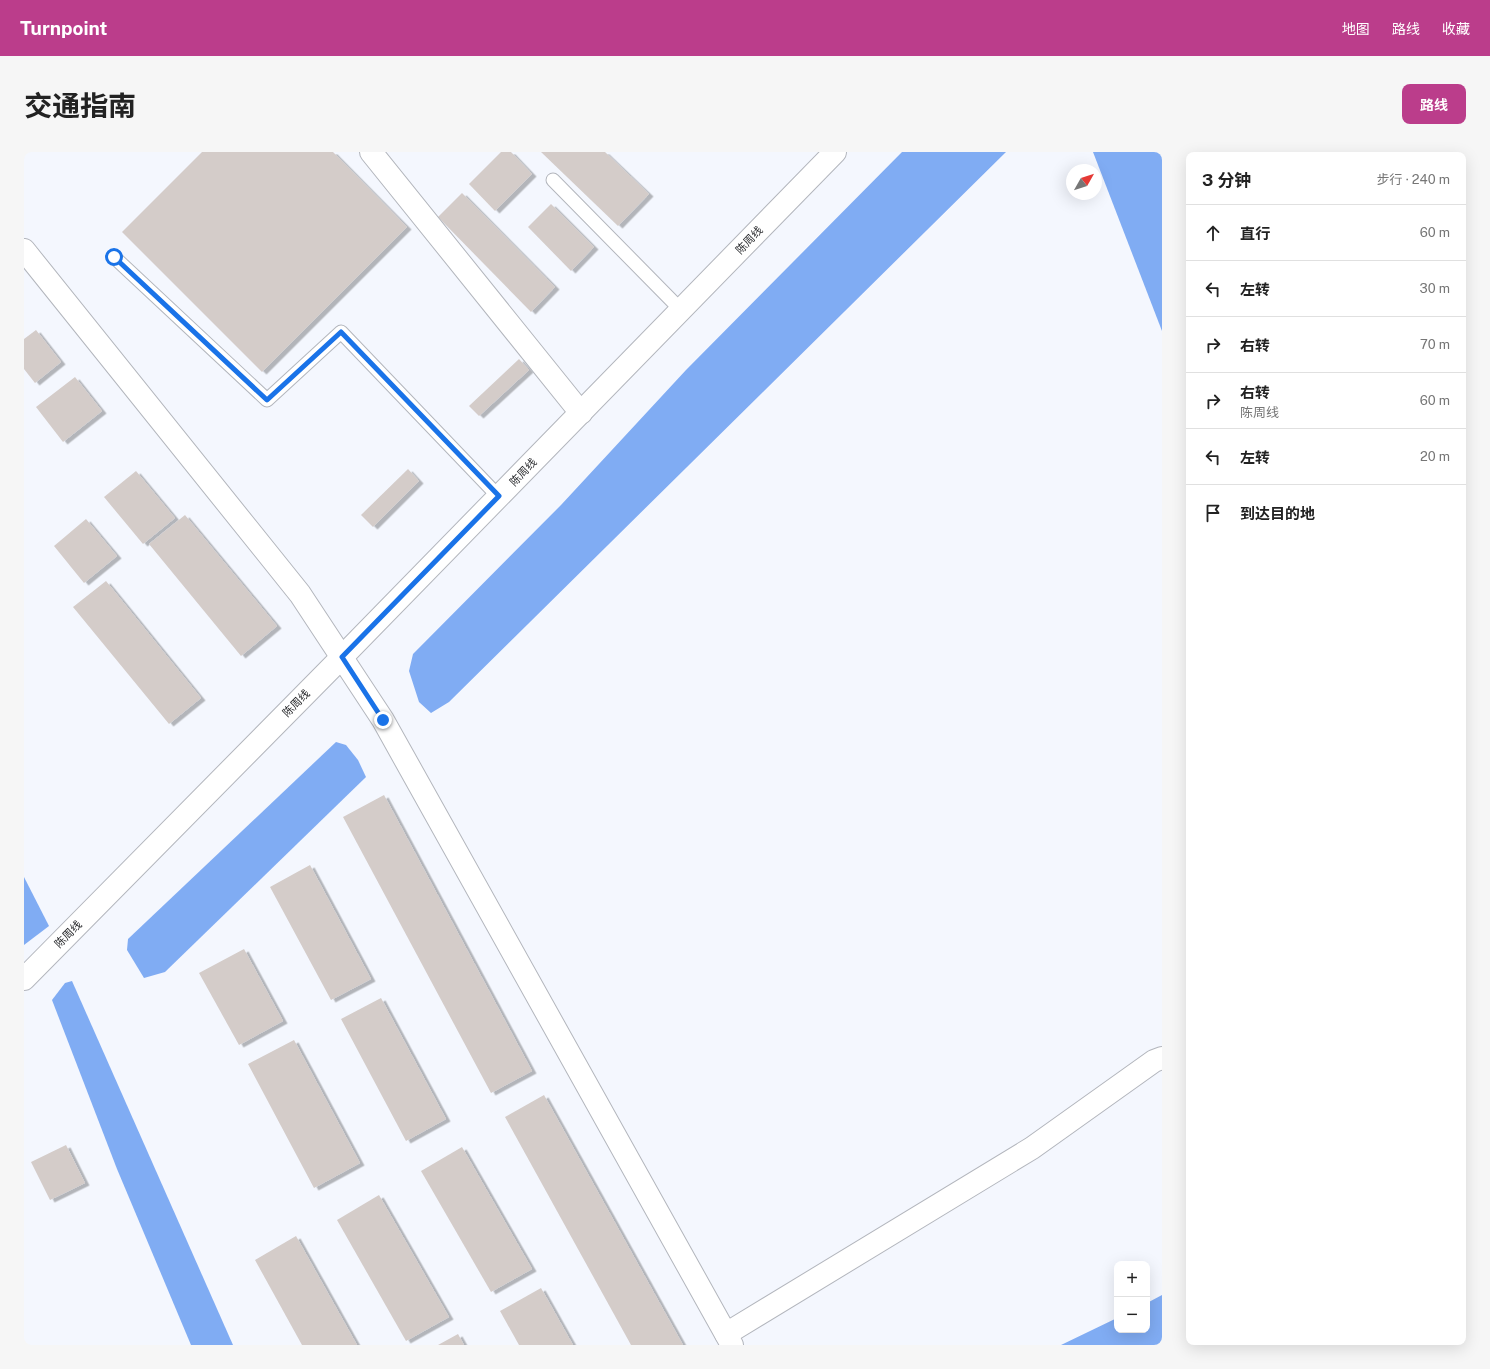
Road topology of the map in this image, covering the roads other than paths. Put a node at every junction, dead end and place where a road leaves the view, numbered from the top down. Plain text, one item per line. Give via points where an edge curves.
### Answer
1 (371, 152) edge
2 (835, 152) edge
3 (553, 180) dead end
4 (24, 250) edge
5 (114, 257) dead end
6 (681, 310) junction
7 (581, 413) junction
8 (499, 496) junction
9 (342, 657) junction
10 (24, 979) edge
11 (1162, 1058) edge
12 (729, 1339) edge

1 - 7 street
2 - 6 street, 陈周线
3 - 6 lane
4 - 9 street via 300,594
5 - 8 lane via 267,400 341,332
6 - 7 street, 陈周线
7 - 8 street, 陈周线
8 - 9 street, 陈周线
9 - 10 street, 陈周线
9 - 12 street via 383,720
11 - 12 street via 1154,1061 1032,1148

